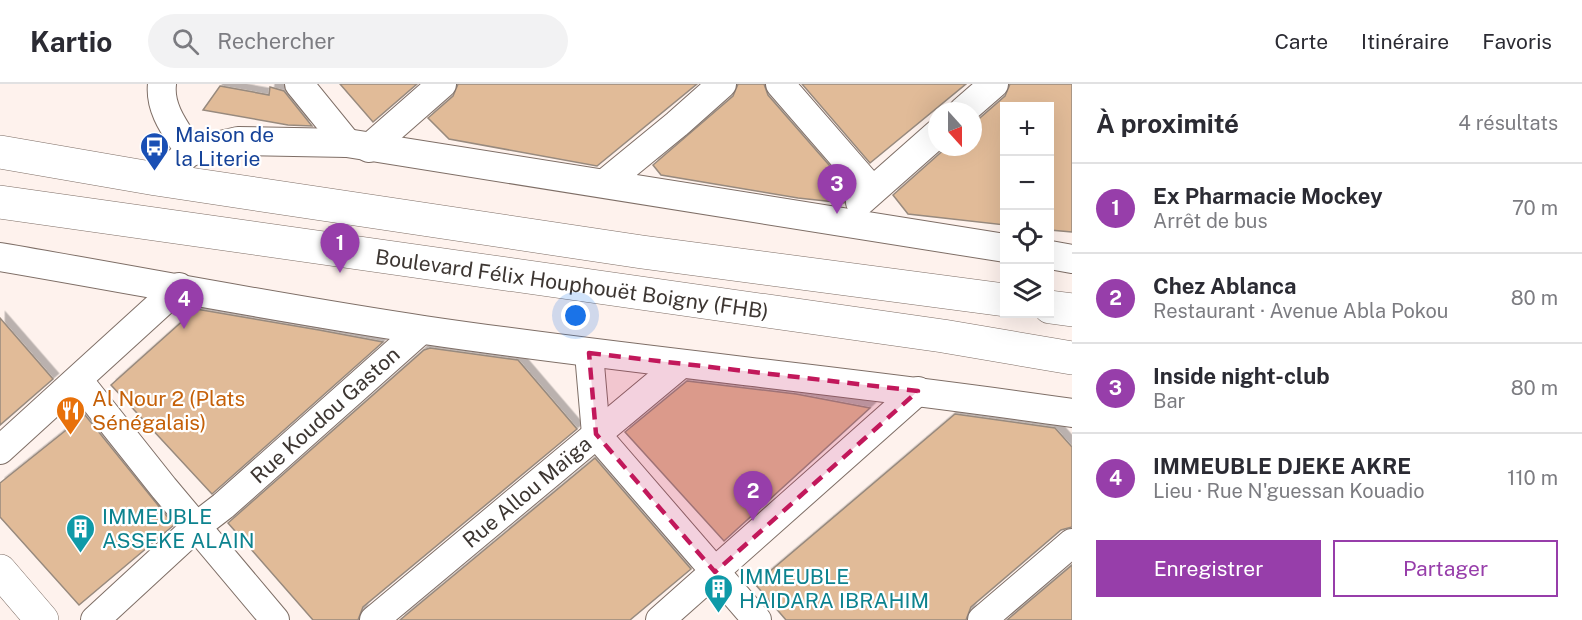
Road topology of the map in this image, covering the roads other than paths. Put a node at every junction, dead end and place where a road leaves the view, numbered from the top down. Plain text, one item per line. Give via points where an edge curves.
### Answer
1 (162, 84) edge
2 (299, 84) edge
3 (442, 84) edge
4 (722, 84) edge
5 (780, 84) edge
6 (994, 84) edge
7 (973, 102) edge
8 (928, 142) edge
9 (358, 145) junction
10 (0, 152) edge
11 (190, 152) junction
12 (156, 179) junction
13 (605, 183) junction
14 (872, 190) junction
15 (0, 202) edge
16 (840, 221) junction
17 (1000, 247) edge
18 (1054, 256) edge
19 (0, 257) edge
20 (1072, 259) edge
21 (179, 287) junction
22 (1000, 299) edge
23 (1054, 308) edge
24 (1072, 310) edge
25 (421, 330) junction
26 (589, 353) junction
27 (1072, 358) edge
28 (681, 364) junction
29 (79, 381) junction
30 (918, 390) junction
31 (1072, 413) edge
32 (596, 434) junction
33 (0, 450) edge
34 (197, 526) junction
35 (1072, 543) edge
36 (0, 571) edge
37 (715, 572) junction
38 (42, 620) edge
39 (95, 620) edge
40 (275, 620) edge
41 (374, 620) edge
42 (660, 620) edge
43 (758, 620) edge
44 (982, 620) edge

1 - 11 street via 167,115
2 - 9 street
3 - 9 street
4 - 13 street
5 - 14 street
6 - 7 street
8 - 14 street
9 - 11 street via 238,141
9 - 13 street
10 - 12 main road, Boulevard Félix Houphouët Boigny (FHB)
11 - 12 street
12 - 22 main road, Boulevard Félix Houphouët Boigny (FHB) via 642,252
13 - 16 street
14 - 16 street
15 - 27 main road, Boulevard Félix Houphouët Boigny (FHB) via 943,336
16 - 17 street
18 - 20 street
19 - 21 street
21 - 25 street
21 - 29 street
23 - 24 main road
25 - 26 street
25 - 34 street, Rue Koudou Gaston
26 - 28 street
26 - 32 street
28 - 30 street
28 - 32 street, Rue Allou Maïga
29 - 33 street
29 - 34 street
30 - 31 street
30 - 37 street
32 - 37 street
32 - 41 street, Rue Allou Maïga
34 - 39 street, Rue Koudou Gaston
34 - 40 street
35 - 44 street
36 - 38 main road
37 - 42 street
37 - 43 street

